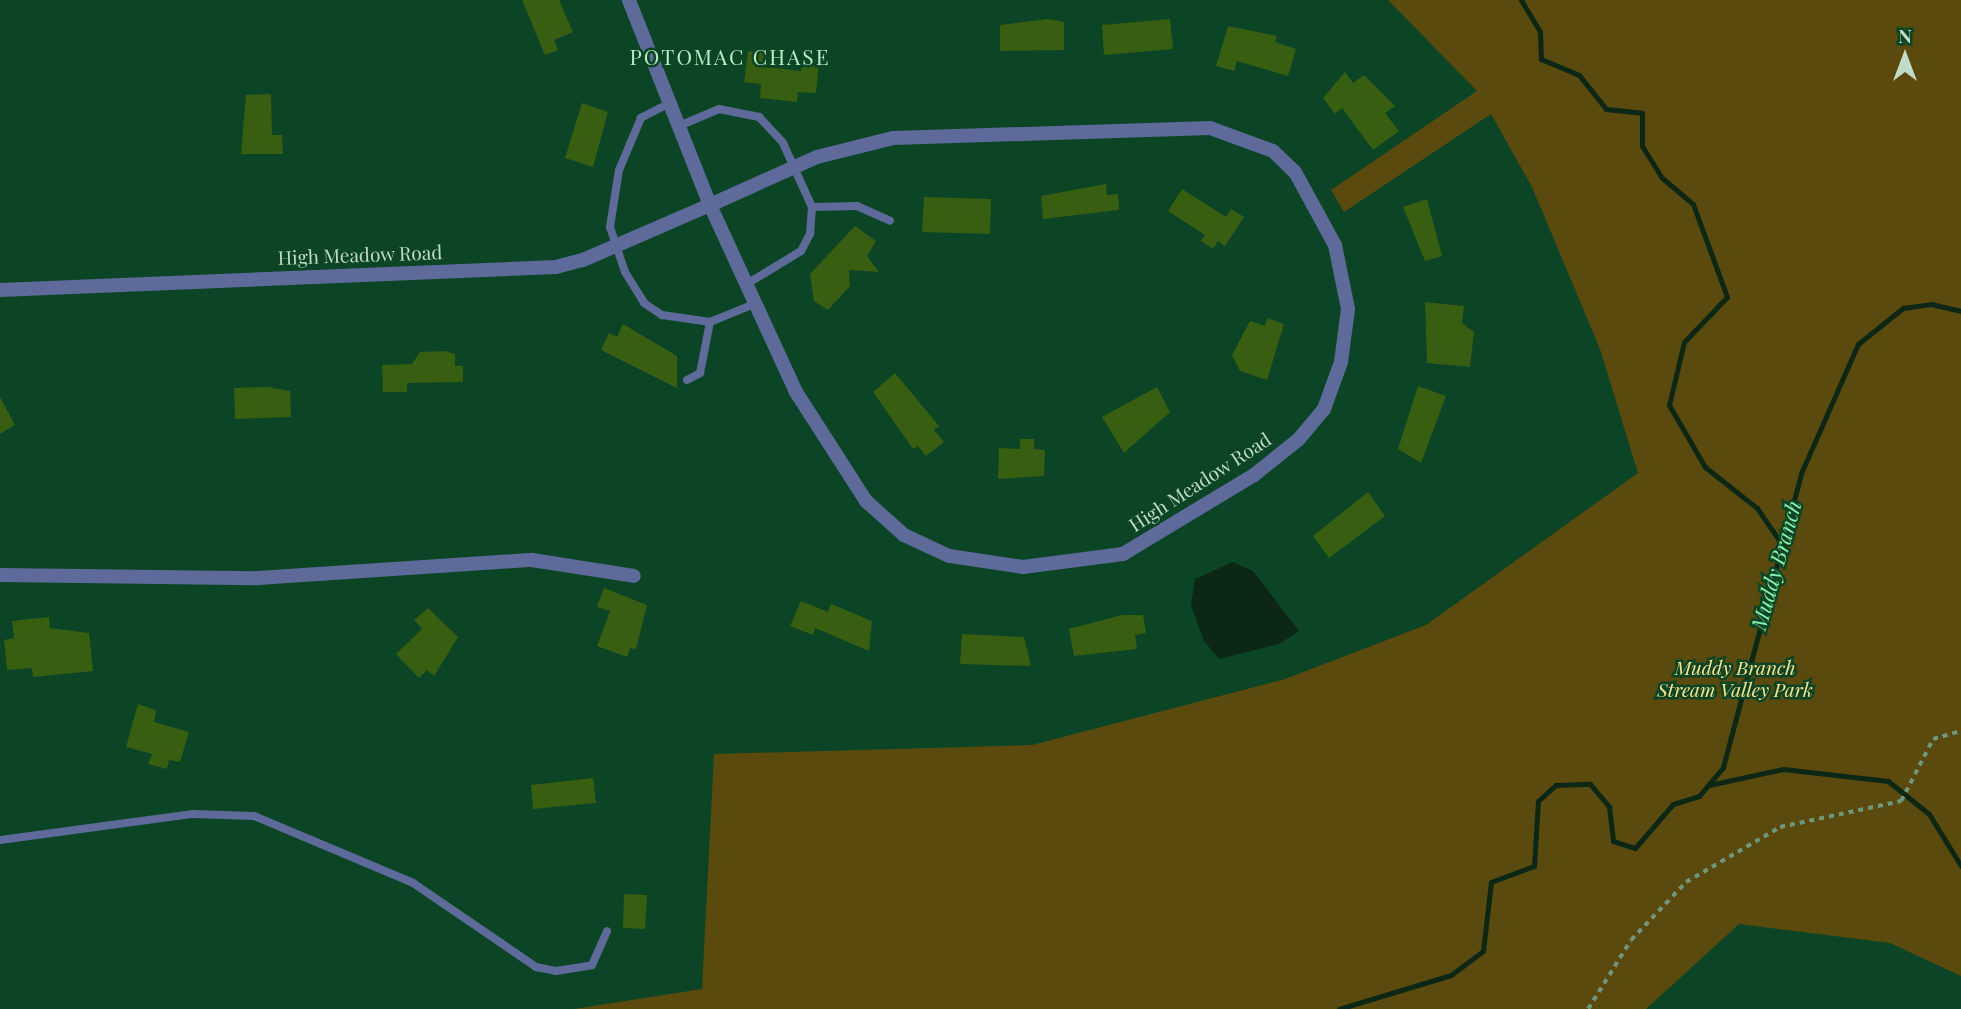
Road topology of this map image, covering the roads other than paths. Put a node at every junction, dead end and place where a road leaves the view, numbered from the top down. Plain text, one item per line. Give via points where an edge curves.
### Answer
1 (629, 0) edge
2 (670, 103) junction
3 (678, 126) junction
4 (793, 168) junction
5 (709, 205) junction
6 (812, 207) junction
7 (890, 221) dead end
8 (615, 246) junction
9 (745, 285) junction
10 (0, 290) edge
11 (754, 304) junction
12 (710, 322) junction
13 (687, 380) dead end
14 (0, 575) edge
15 (634, 576) dead end
16 (0, 840) edge
17 (607, 931) dead end

1 - 2 street
2 - 3 street
2 - 8 lane via 641,118 619,170 610,227
3 - 4 lane via 719,109 745,111 774,128
3 - 5 street
4 - 5 street, High Meadow Road
4 - 6 lane
4 - 11 street, High Meadow Road via 893,138 1210,128 1273,151 1318,207 1335,245 1348,309 1341,362 1324,409 1299,439 1254,475 1124,554 1023,567 949,556 904,535 866,501 796,392
5 - 8 street, High Meadow Road
5 - 9 street, High Meadow Road
6 - 7 lane via 858,206
6 - 9 lane via 801,251
8 - 10 street, High Meadow Road via 556,267
8 - 12 lane via 644,303 662,315
9 - 11 street, High Meadow Road
11 - 12 lane
12 - 13 lane via 700,373
14 - 15 street via 258,578 532,560
16 - 17 lane via 193,814 254,816 412,883 536,967 556,971 592,965

